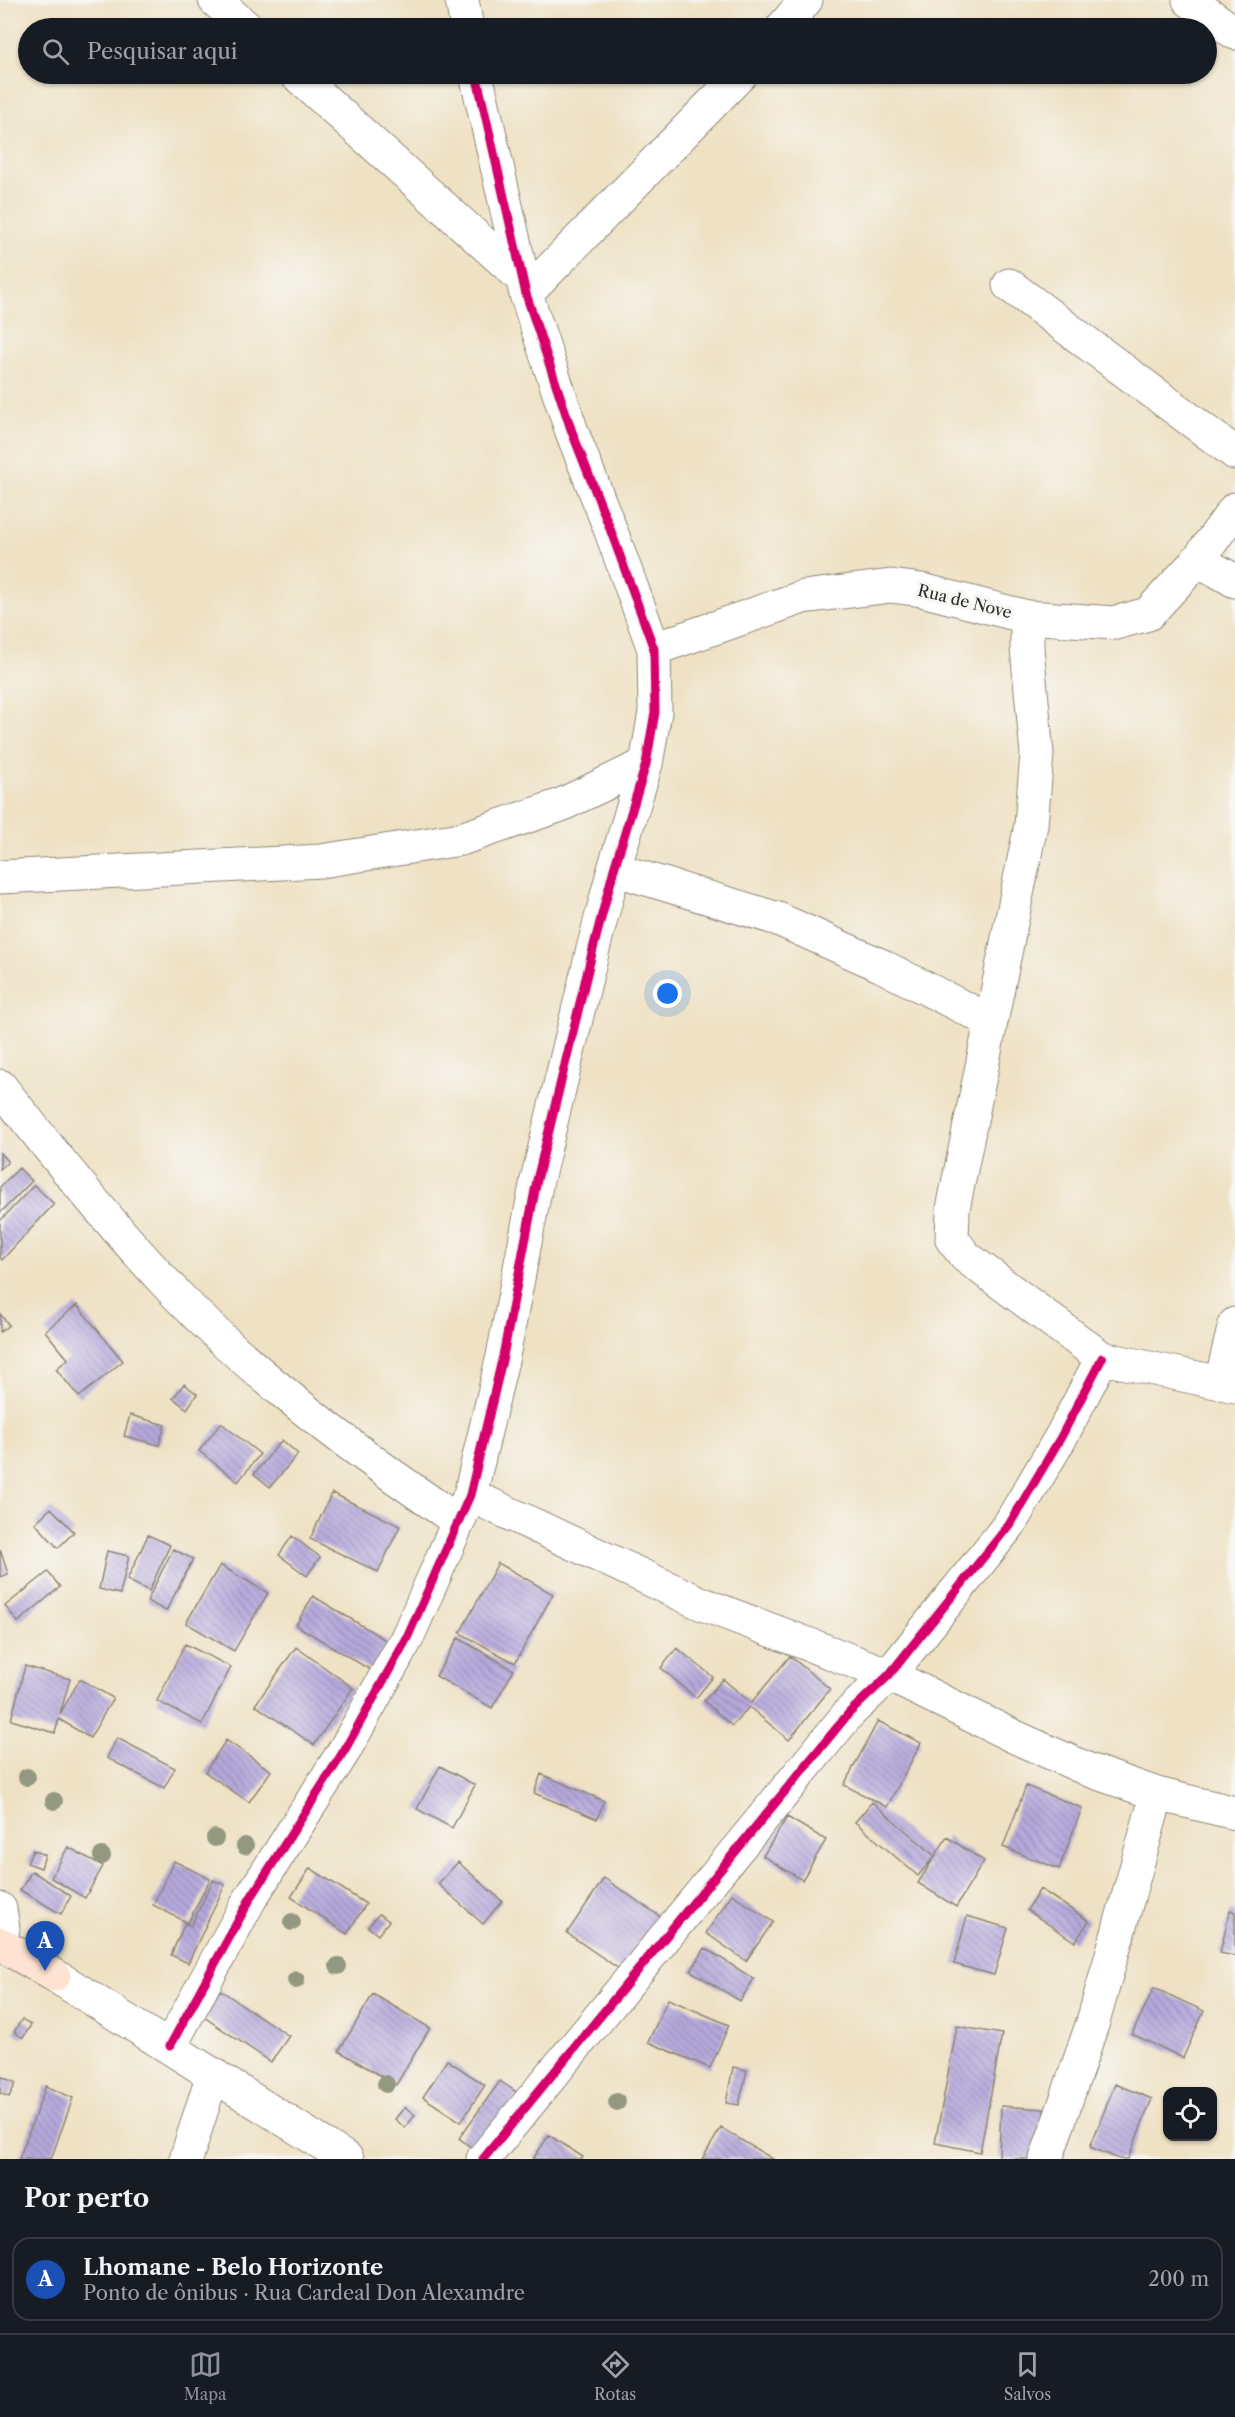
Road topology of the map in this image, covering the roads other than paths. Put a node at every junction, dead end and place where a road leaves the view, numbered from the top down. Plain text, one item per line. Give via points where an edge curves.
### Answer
1 (215, 0) edge
2 (462, 0) edge
3 (806, 0) edge
4 (236, 18) edge
5 (465, 18) edge
6 (791, 18) edge
7 (307, 84) edge
8 (478, 84) edge
9 (731, 84) edge
10 (1009, 285) dead end
11 (524, 286) junction
12 (1235, 453) edge
13 (1235, 509) edge
14 (1198, 560) junction
15 (1235, 581) edge
16 (1027, 616) junction
17 (654, 649) junction
18 (646, 764) junction
19 (614, 869) junction
20 (0, 877) edge
21 (990, 1021) junction
22 (0, 1086) edge
23 (1235, 1324) edge
24 (1102, 1358) junction
25 (1228, 1384) edge
26 (464, 1508) junction
27 (889, 1675) junction
28 (1157, 1794) junction
29 (1235, 1813) edge
30 (0, 1909) edge
31 (0, 1939) edge
32 (0, 1944) edge
33 (54, 1975) joint
34 (170, 2046) junction
35 (213, 2074) junction
36 (186, 2159) edge
37 (347, 2159) edge
38 (483, 2159) edge
39 (1046, 2159) edge

1 - 4 street
2 - 5 street
3 - 6 street
7 - 11 street
8 - 11 street
9 - 11 street
10 - 12 street
11 - 17 street via 572,432
13 - 14 street, Rua de Nove
14 - 15 street
14 - 16 street, Rua de Nove via 1148,614 1114,623
16 - 17 street, Rua de Nove via 891,586 802,597
16 - 21 street via 1037,754 1031,825
17 - 18 street via 655,712
18 - 19 street
18 - 20 street via 561,806 461,839 321,861
19 - 21 street via 778,919
19 - 26 street via 537,1180 503,1356
21 - 24 street via 953,1209 952,1239 966,1257
22 - 26 street via 107,1219 177,1295 306,1412 381,1469
23 - 25 street
24 - 25 street
24 - 27 street via 1009,1526
26 - 27 street
26 - 34 street via 407,1638 344,1751 250,1899
27 - 28 street via 1078,1765
27 - 38 street via 849,1713
28 - 29 street
28 - 39 street via 1094,2022
30 - 31 street
32 - 33 main road
33 - 34 street
34 - 35 street
35 - 36 street
35 - 37 street

